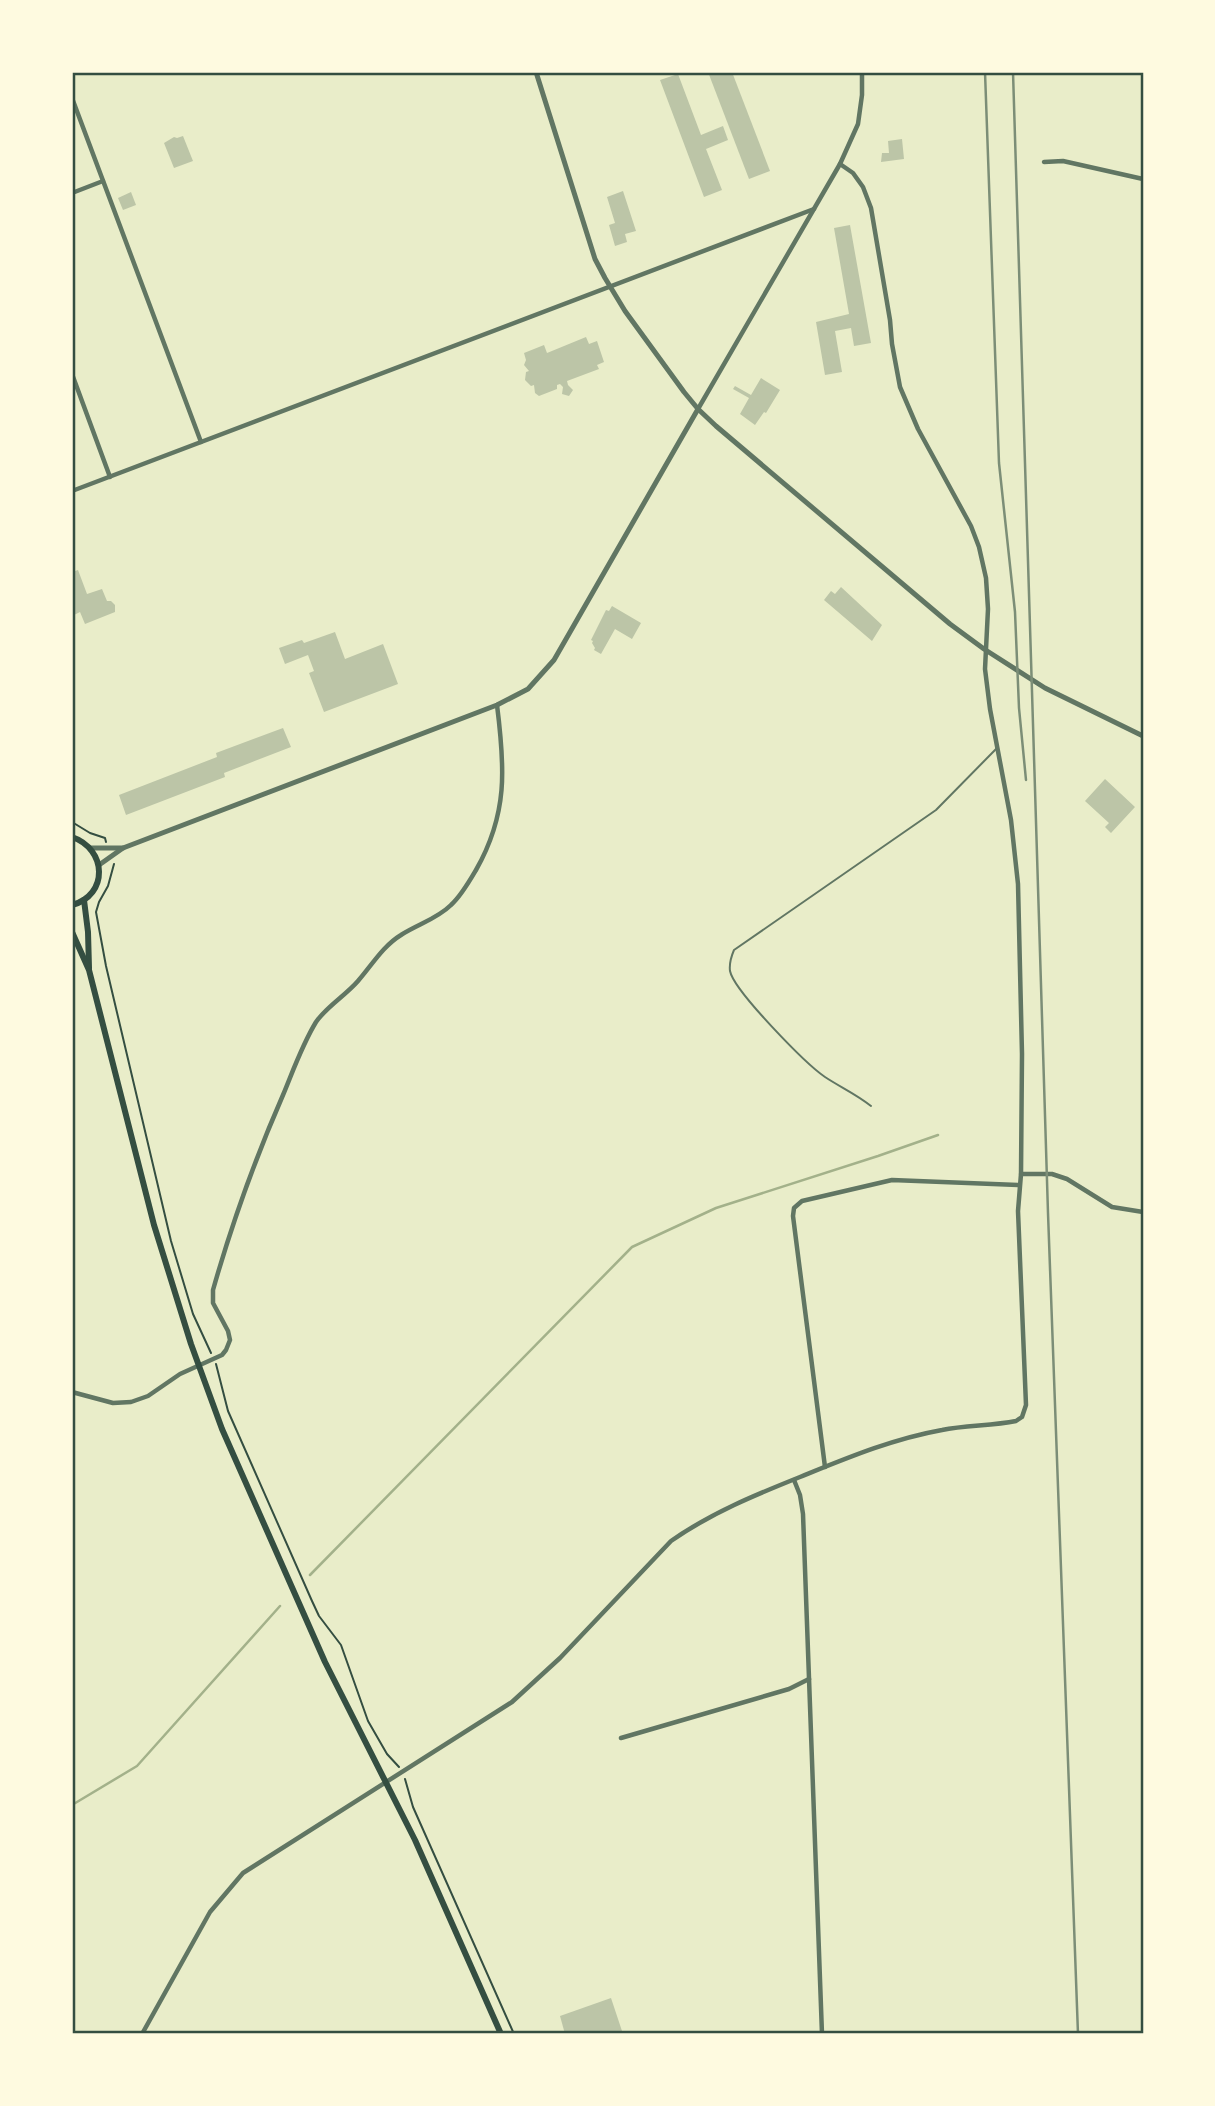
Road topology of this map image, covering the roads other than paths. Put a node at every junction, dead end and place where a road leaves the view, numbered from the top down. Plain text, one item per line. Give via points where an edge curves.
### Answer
1 (536, 72) edge
2 (862, 72) edge
3 (72, 98) edge
4 (1044, 162) dead end
5 (840, 164) junction
6 (1143, 179) edge
7 (103, 181) junction
8 (72, 192) edge
9 (814, 209) junction
10 (610, 286) junction
11 (72, 374) edge
12 (698, 409) junction
13 (201, 442) junction
14 (110, 477) junction
15 (72, 491) edge
16 (498, 705) junction
17 (1143, 736) edge
18 (997, 747) junction
19 (72, 837) edge
20 (91, 848) junction
21 (123, 848) junction
22 (99, 864) junction
23 (84, 900) junction
24 (72, 905) edge
25 (72, 932) edge
26 (89, 970) junction
27 (871, 1106) dead end
28 (1021, 1174) junction
29 (1019, 1185) junction
30 (1143, 1212) edge
31 (198, 1366) junction
32 (72, 1392) edge
33 (825, 1467) junction
34 (794, 1480) junction
35 (809, 1679) junction
36 (621, 1738) dead end
37 (386, 1781) junction
38 (142, 2034) edge
39 (501, 2034) edge
40 (822, 2034) edge

1 - 10 street via 595,259
2 - 5 street via 858,124
3 - 7 street
4 - 6 street via 1063,161
5 - 9 street
5 - 18 street via 863,187 871,208 900,387 979,547 988,609 985,669
7 - 8 street
7 - 13 street
9 - 10 street
9 - 12 street
10 - 12 street
10 - 13 street
11 - 14 street
12 - 16 street via 554,660 528,689
12 - 17 street via 984,649 1045,688
13 - 14 street
14 - 15 street
16 - 21 street
16 - 31 street via 503,783 500,810 484,856 454,903 387,946 316,1023 245,1186 216,1281 213,1303 230,1340 226,1350
18 - 27 lane via 936,810 734,950 730,961 736,985 782,1038 823,1076
18 - 28 street via 1018,884
19 - 20 main road
20 - 21 street
20 - 22 main road
21 - 22 street
22 - 23 main road via 98,881
23 - 24 main road
23 - 26 main road
25 - 26 main road
26 - 31 main road via 153,1225
28 - 29 street
28 - 30 street via 1052,1174 1112,1207
29 - 33 street via 1026,1405 1022,1417 910,1437
29 - 33 street via 892,1180 802,1201 794,1208
31 - 32 street via 131,1402 113,1403
31 - 37 main road via 326,1662
33 - 34 street
34 - 35 street via 803,1514
34 - 37 street via 709,1517 671,1541 512,1702
35 - 36 street via 789,1689
35 - 40 street
37 - 38 street via 235,1881 210,1912
37 - 39 main road

